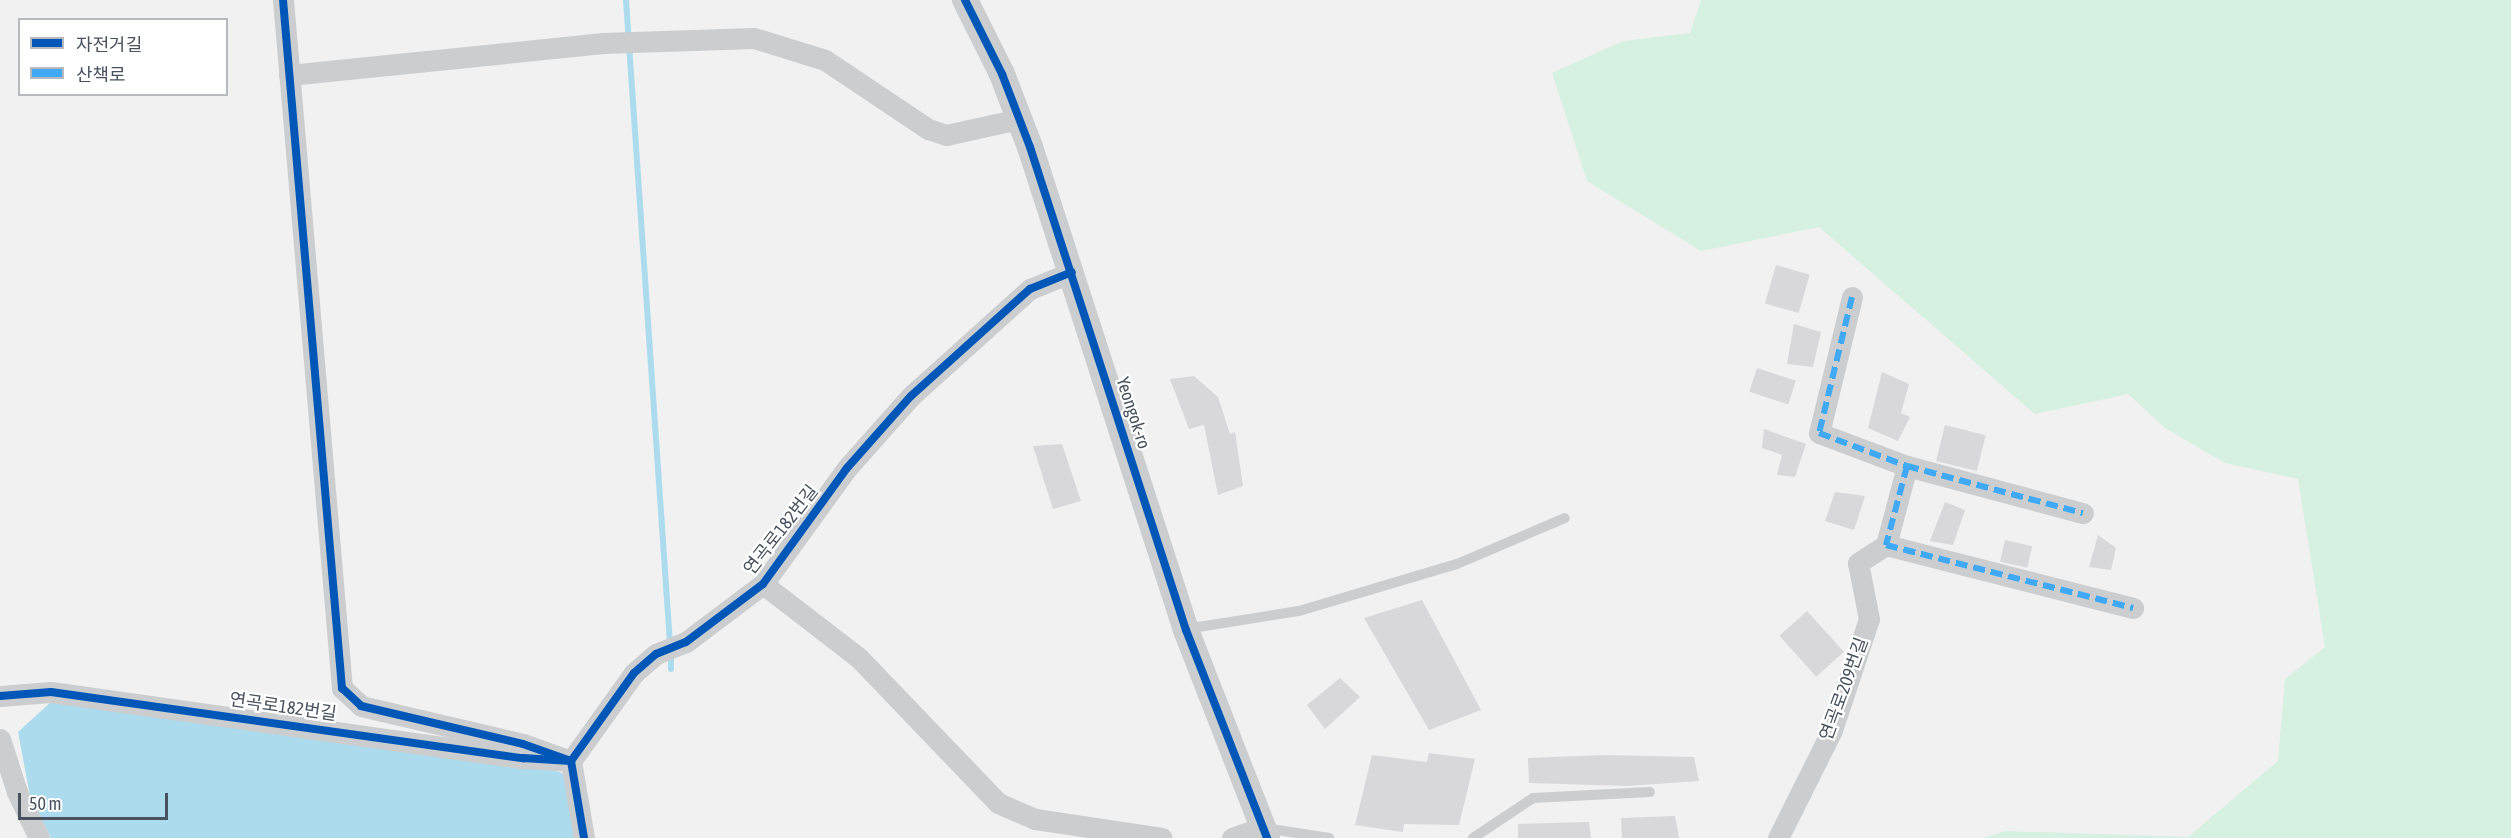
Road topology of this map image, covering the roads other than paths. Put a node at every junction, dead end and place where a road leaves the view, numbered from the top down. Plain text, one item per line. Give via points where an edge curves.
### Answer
1 (283, 0) edge
2 (972, 2) edge
3 (289, 75) junction
4 (1019, 119) junction
5 (1072, 272) junction
6 (1852, 297) dead end
7 (1907, 466) junction
8 (2083, 513) dead end
9 (1565, 518) dead end
10 (1886, 545) junction
11 (763, 584) junction
12 (2133, 608) dead end
13 (1186, 630) junction
14 (0, 696) edge
15 (0, 739) edge
16 (571, 761) junction
17 (1650, 792) dead end
18 (1265, 833) edge
19 (39, 838) edge
20 (584, 838) edge
21 (1162, 838) edge
22 (1232, 838) edge
23 (1329, 838) edge
24 (1473, 838) edge
25 (1778, 838) edge

1 - 3 street
2 - 4 street, Yeongok-ro
3 - 4 street via 603,43 754,38 825,60 928,129 946,135
3 - 16 street via 342,688 361,706 523,744
4 - 5 street, Yeongok-ro
5 - 11 street, 연곡로182번길 via 1030,289 911,396 847,468
5 - 13 street, Yeongok-ro
6 - 7 street via 1819,433
7 - 8 street
7 - 10 street
9 - 13 lane via 1457,564 1299,610
10 - 12 street
10 - 25 street, 연곡로209번길 via 1858,563 1869,619 1832,730
11 - 16 street, 연곡로182번길 via 686,642 656,654 634,673
11 - 21 street via 860,658 998,803 1035,819
13 - 18 street, Yeongok-ro
14 - 16 street, 연곡로182번길 via 51,692 523,758
15 - 19 street via 16,792
16 - 20 street
17 - 24 lane via 1533,798
18 - 22 street
18 - 23 lane

